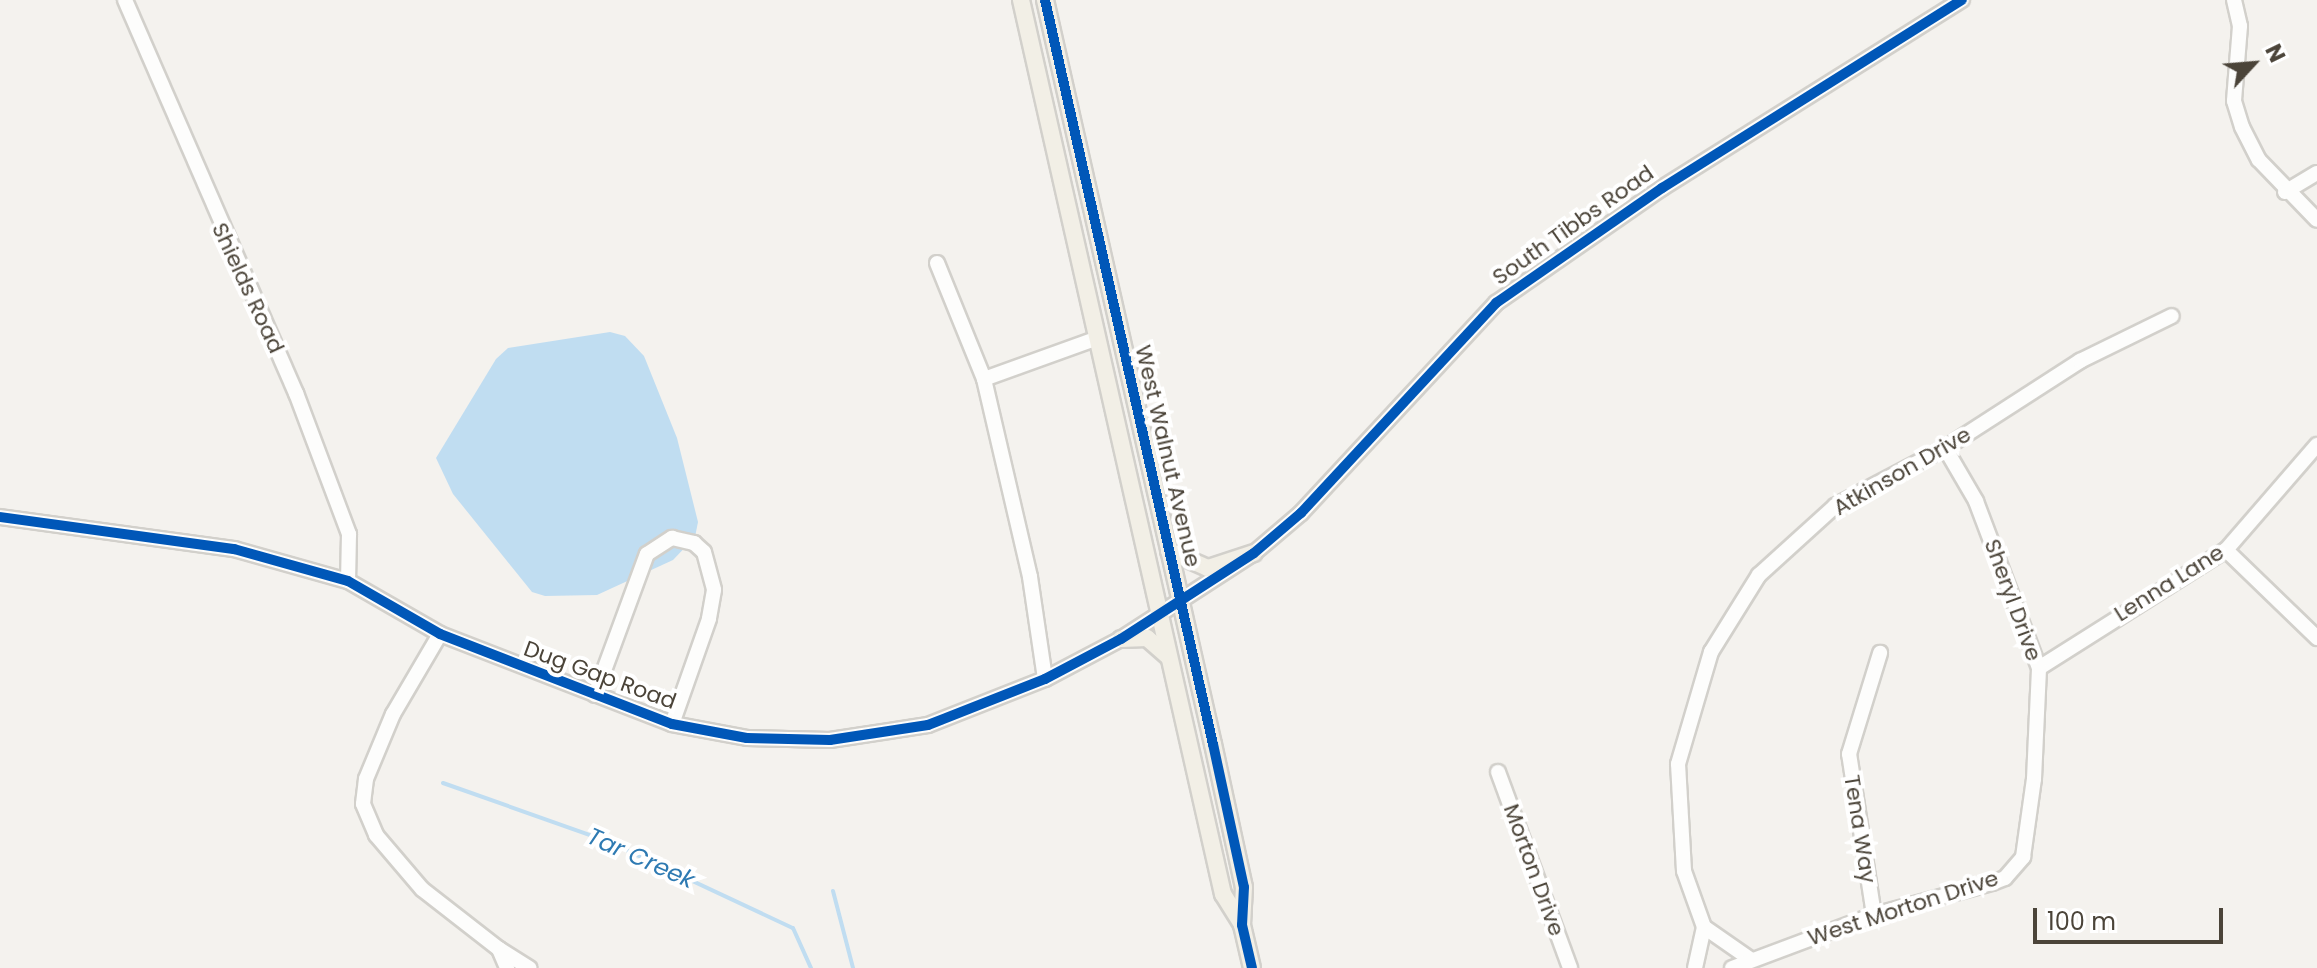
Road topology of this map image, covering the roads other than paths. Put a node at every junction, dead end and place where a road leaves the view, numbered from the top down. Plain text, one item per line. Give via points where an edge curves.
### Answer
1 (125, 0) edge
2 (1021, 0) edge
3 (1045, 0) edge
4 (1962, 0) edge
5 (2234, 0) edge
6 (2317, 173) edge
7 (2285, 192) junction
8 (2317, 220) edge
9 (937, 263) dead end
10 (2172, 316) dead end
11 (1098, 338) junction
12 (984, 379) junction
13 (2317, 445) edge
14 (1945, 448) junction
15 (0, 517) edge
16 (2226, 550) junction
17 (1169, 551) junction
18 (1254, 553) junction
19 (348, 581) junction
20 (1180, 602) junction
21 (1160, 614) junction
22 (440, 634) junction
23 (2317, 638) edge
24 (1121, 639) junction
25 (1880, 653) dead end
26 (1170, 658) junction
27 (2039, 668) junction
28 (1045, 679) junction
29 (595, 695) junction
30 (672, 724) junction
31 (1498, 772) dead end
32 (2023, 857) joint
33 (1874, 915) junction
34 (1242, 925) junction
35 (1704, 927) junction
36 (499, 949) junction
37 (1750, 959) junction
38 (507, 968) edge
39 (529, 968) edge
40 (1252, 968) edge
41 (1570, 968) edge
42 (1695, 968) edge
43 (1732, 968) edge

1 - 19 street, Shields Road via 296,393 349,534
2 - 11 main road, West Walnut Avenue
3 - 17 main road, West Walnut Avenue
4 - 18 street, South Tibbs Road via 1662,188 1496,303 1301,513
5 - 7 street via 2240,26 2234,101 2259,160
6 - 7 street
7 - 8 street
9 - 12 street
10 - 14 street, Atkinson Drive via 2080,361
11 - 12 street
11 - 21 main road, West Walnut Avenue
12 - 28 street via 1030,577
13 - 16 street, Lenna Lane
14 - 27 street, Sheryl Drive via 1976,501
14 - 35 street, Atkinson Drive via 1835,506 1759,575 1711,652 1678,764 1684,871
15 - 19 street, Dug Gap Road via 234,549
16 - 23 street
16 - 27 street, Lenna Lane
17 - 18 main road via 1208,568
17 - 20 main road, West Walnut Avenue
18 - 20 street, South Tibbs Road
19 - 22 street, Dug Gap Road
20 - 21 street, Dug Gap Road
20 - 34 main road, West Walnut Avenue via 1244,887
21 - 24 street, Dug Gap Road
21 - 26 main road, West Walnut Avenue
22 - 29 street, Dug Gap Road
22 - 36 street via 393,714 366,779 363,804 376,835 422,889
24 - 26 main road via 1147,638
24 - 28 street, Dug Gap Road
25 - 33 street, Tena Way via 1849,754
26 - 34 main road, West Walnut Avenue via 1223,894
27 - 32 street, Sheryl Drive via 2034,779
28 - 30 street, Dug Gap Road via 928,725 830,740 747,738
29 - 30 street, Dug Gap Road
29 - 30 street via 647,554 672,538 694,543 704,552 714,590
31 - 41 street, Morton Drive
32 - 33 street, West Morton Drive via 2005,878
33 - 37 street, West Morton Drive
34 - 40 main road, West Walnut Avenue
35 - 37 street
35 - 42 street
36 - 38 street
36 - 39 street
37 - 43 street, West Morton Drive

